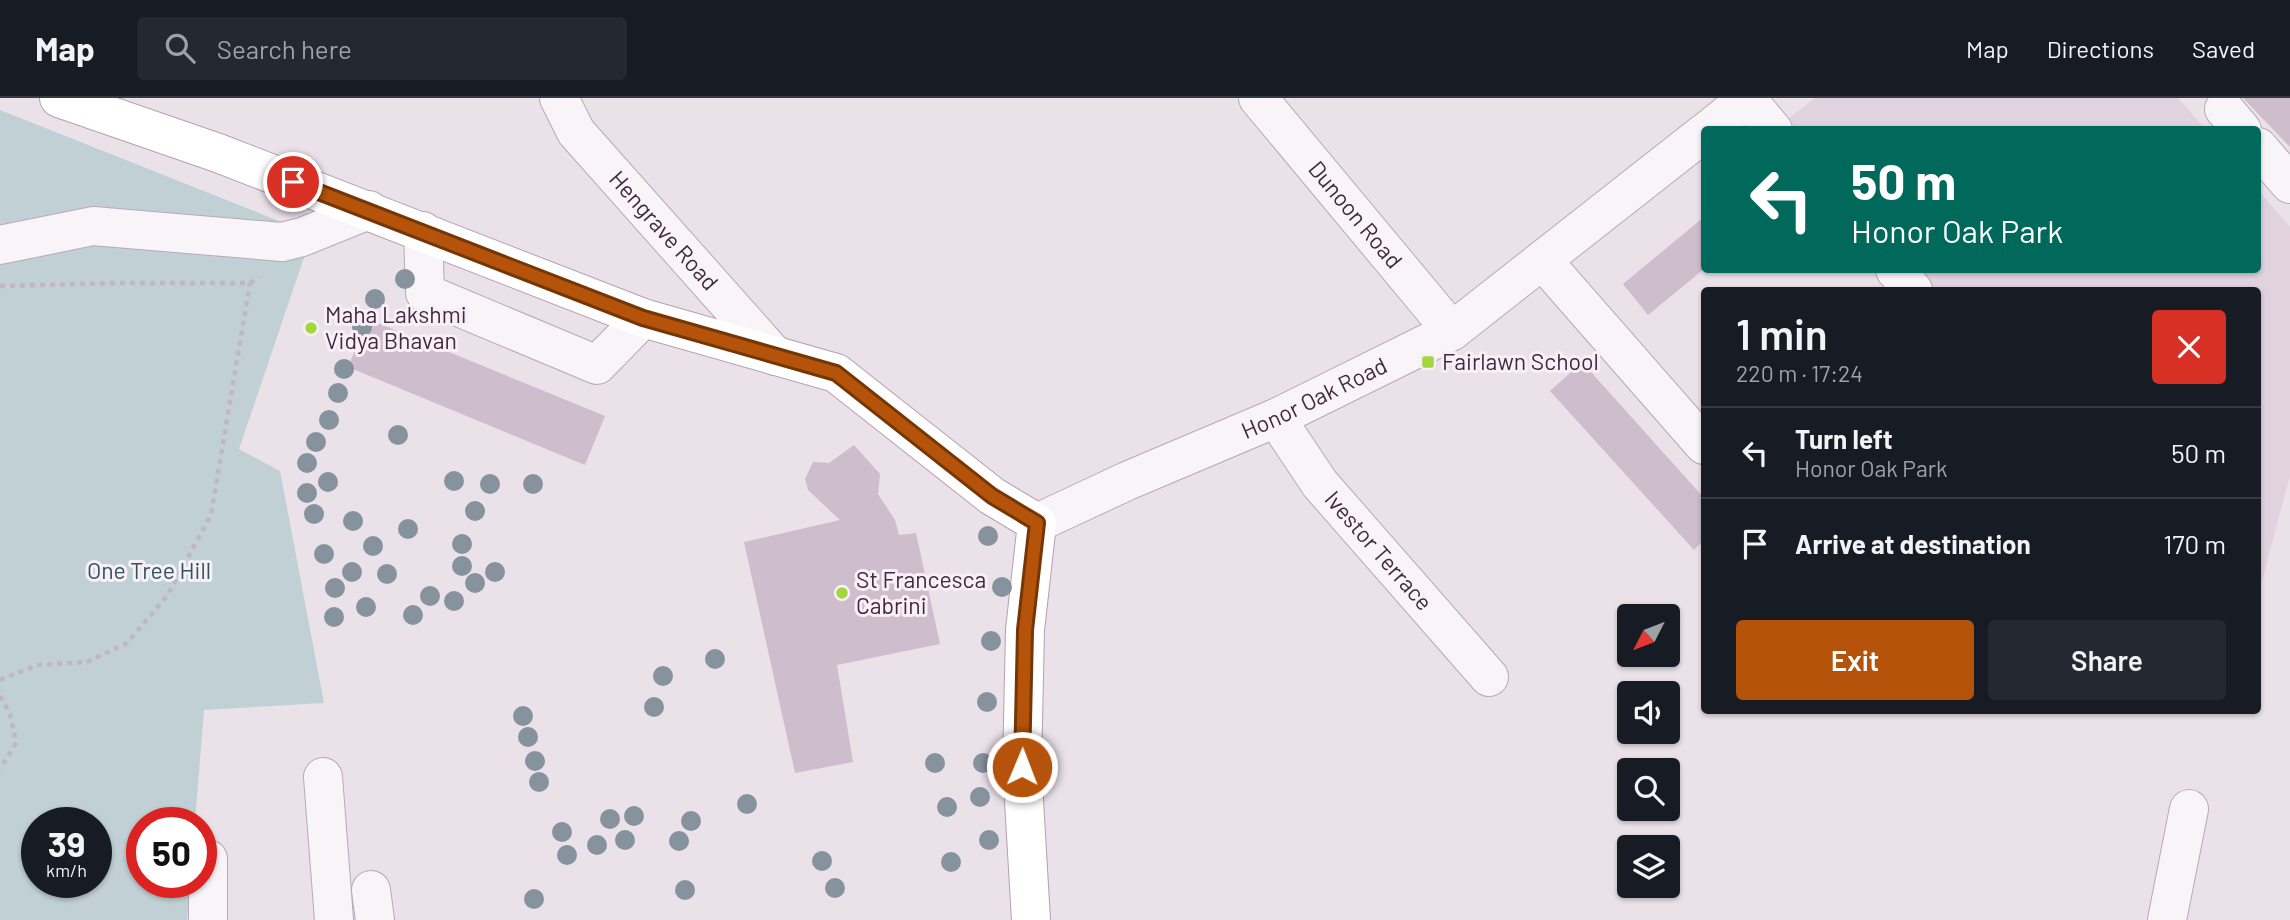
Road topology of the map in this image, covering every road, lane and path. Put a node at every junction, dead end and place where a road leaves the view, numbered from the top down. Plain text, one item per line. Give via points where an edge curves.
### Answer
1 (59, 98) edge
2 (559, 98) edge
3 (1258, 98) edge
4 (1747, 99) edge
5 (1712, 126) edge
6 (1770, 126) edge
7 (1701, 135) edge
8 (2261, 150) edge
9 (2290, 184) edge
10 (369, 210) junction
11 (423, 232) junction
12 (0, 245) edge
13 (1543, 261) junction
14 (1898, 273) edge
15 (0, 286) edge
16 (1910, 287) edge
17 (643, 318) junction
18 (1452, 331) junction
19 (775, 356) junction
20 (1276, 418) junction
21 (1701, 441) edge
22 (1037, 523) junction
23 (1489, 677) dead end
24 (0, 680) edge
25 (0, 696) edge
26 (0, 769) edge
27 (324, 777) dead end
28 (2189, 809) dead end
29 (208, 898) edge
30 (208, 920) edge
31 (334, 920) edge
32 (1031, 920) edge
33 (2167, 920) edge

1 - 10 main road
2 - 19 street, Hengrave Road via 576,132
3 - 18 street, Dunoon Road
4 - 5 street, Honor Oak Road
4 - 6 street
7 - 13 street, Honor Oak Road
8 - 9 street
10 - 11 main road
10 - 12 street via 282,242 93,226
11 - 17 main road
11 - 17 street via 425,293 597,365
13 - 18 street, Honor Oak Road
13 - 21 street
14 - 16 street
15 - 24 path via 250,282 211,515 167,596 127,643 87,662 37,666
17 - 19 main road
18 - 20 street, Honor Oak Road
19 - 22 main road via 836,373 992,496
20 - 22 street, Honor Oak Road
20 - 23 street, Ivestor Terrace via 1320,484
22 - 32 main road via 1025,630 1022,767
25 - 26 path via 10,714 16,743
27 - 31 street
28 - 33 street
29 - 30 street

